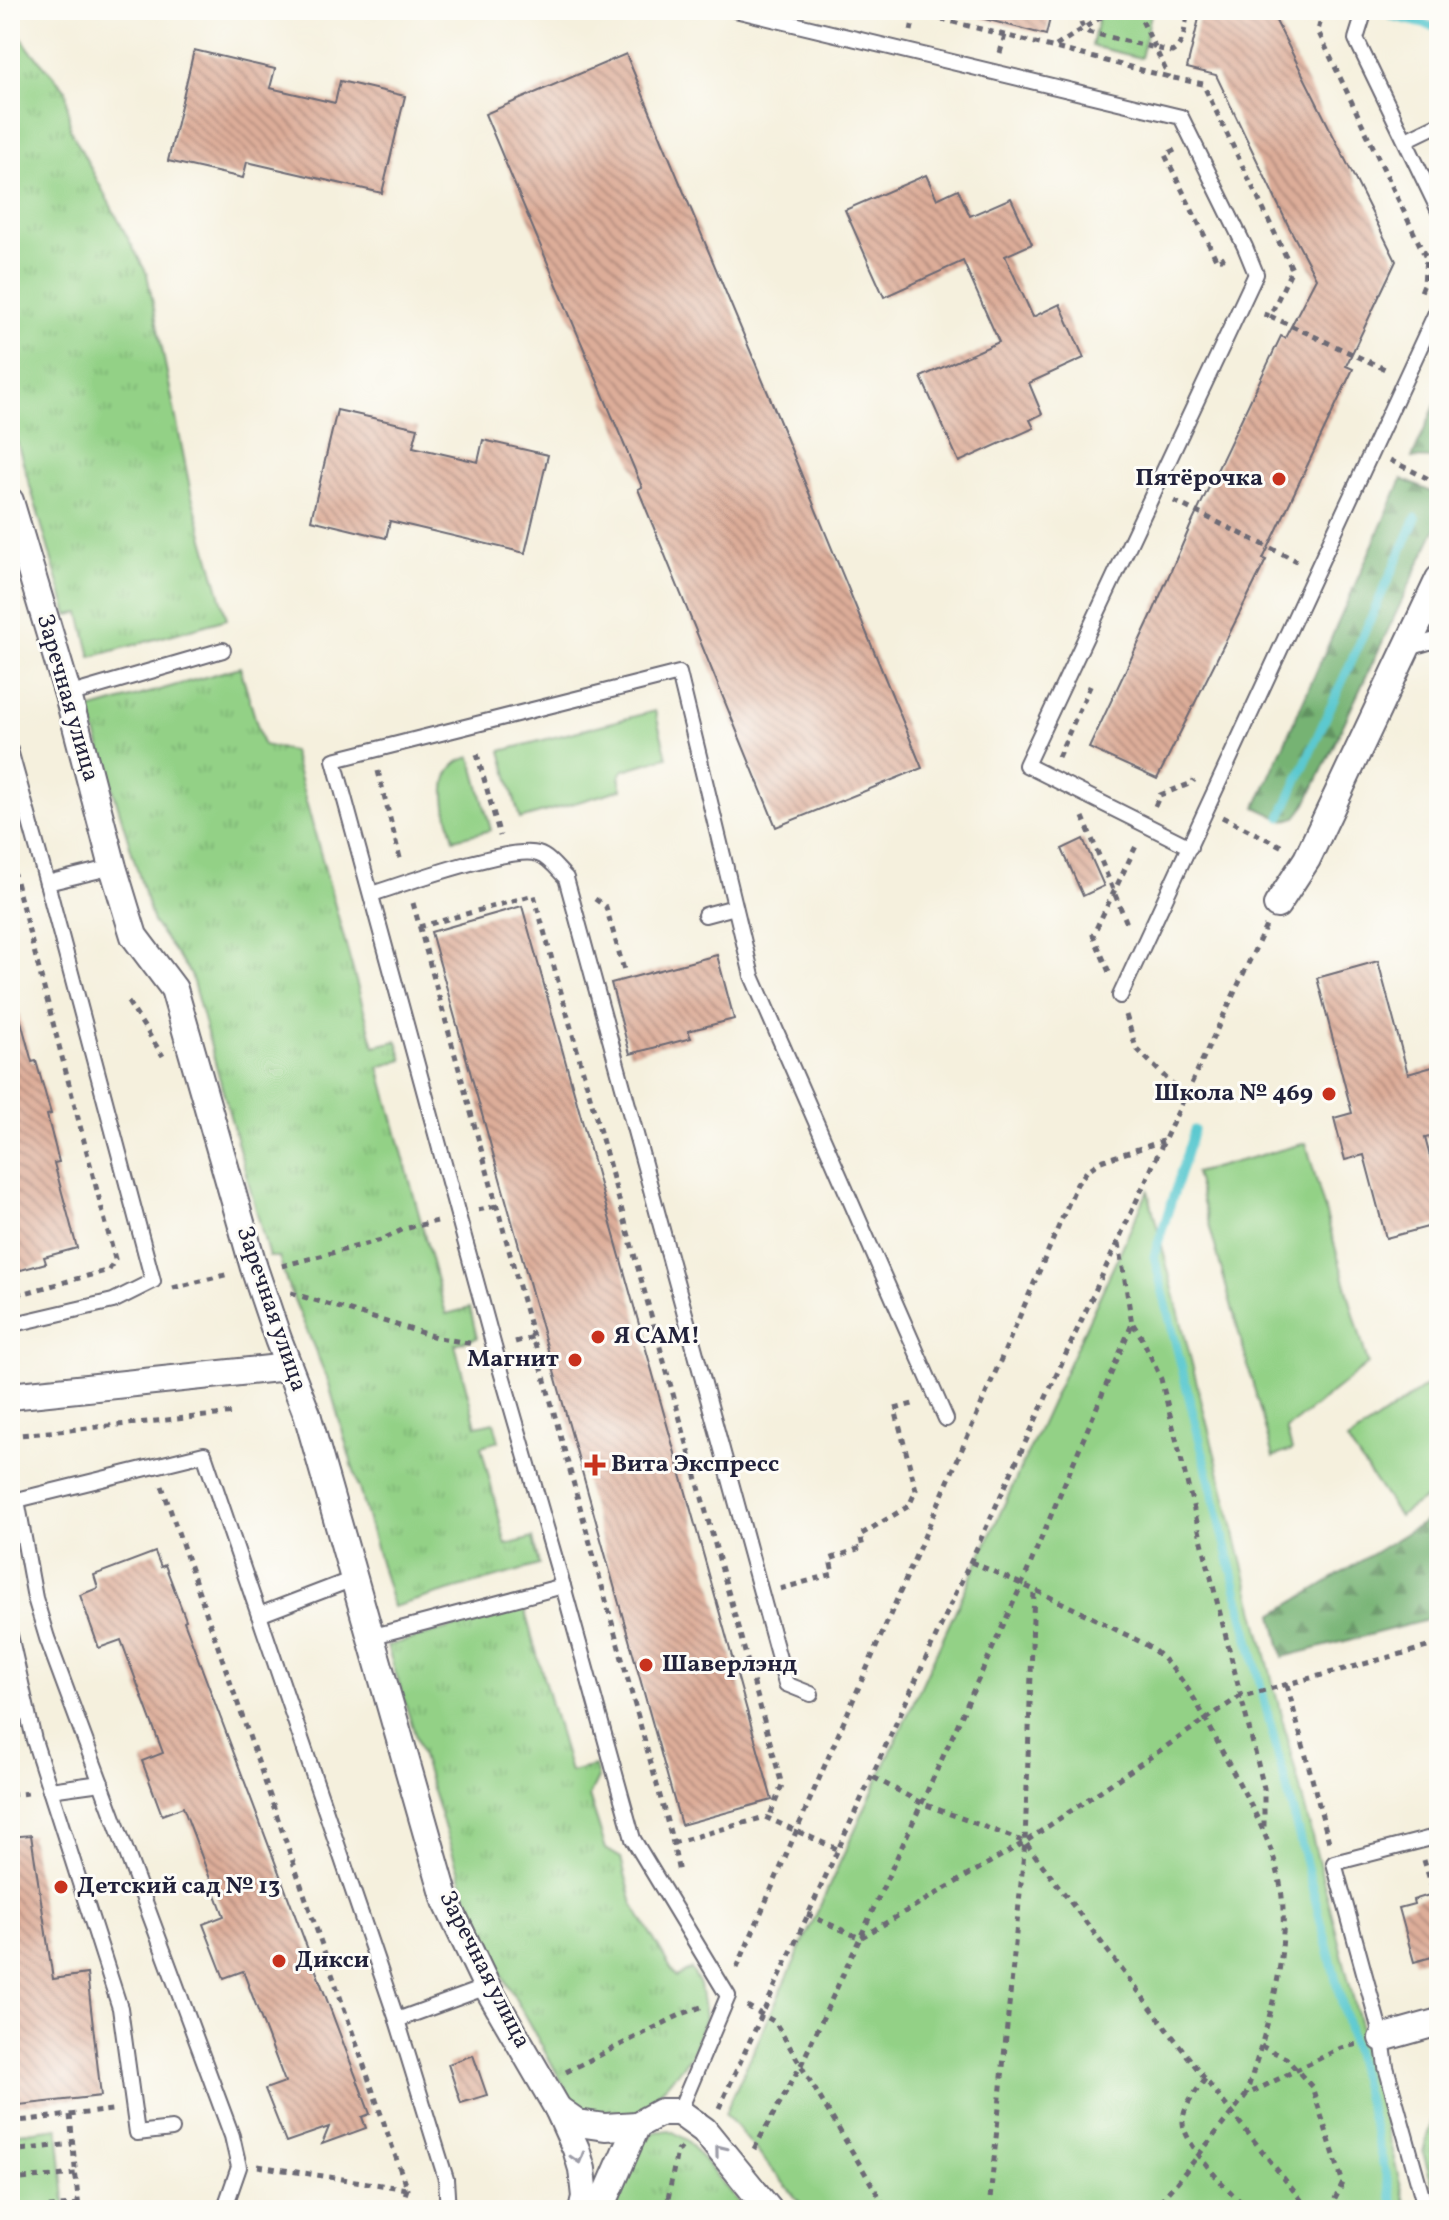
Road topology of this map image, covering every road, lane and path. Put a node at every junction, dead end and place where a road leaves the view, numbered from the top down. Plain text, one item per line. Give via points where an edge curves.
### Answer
1 (906, 10) edge
2 (1081, 10) edge
3 (1112, 10) edge
4 (1188, 10) edge
5 (1365, 10) edge
6 (1414, 10) edge
7 (744, 11) edge
8 (1141, 11) edge
9 (1323, 11) edge
10 (1439, 16) edge
11 (1083, 28) junction
12 (1055, 47) junction
13 (1156, 49) junction
14 (1169, 77) junction
15 (1439, 124) edge
16 (1406, 140) junction
17 (1439, 211) edge
18 (1418, 298) dead end
19 (1439, 306) edge
20 (1270, 316) junction
21 (1254, 325) dead end
22 (1387, 370) dead end
23 (1372, 452) junction
24 (1439, 484) edge
25 (1181, 488) dead end
26 (10, 501) edge
27 (1297, 561) dead end
28 (1439, 579) edge
29 (1439, 639) edge
30 (1405, 649) junction
31 (223, 650) dead end
32 (1095, 675) dead end
33 (68, 695) junction
34 (10, 750) edge
35 (373, 751) junction
36 (477, 754) dead end
37 (1049, 777) junction
38 (1085, 794) junction
39 (1207, 810) junction
40 (500, 837) dead end
41 (1190, 847) junction
42 (10, 859) edge
43 (1307, 859) junction
44 (113, 867) junction
45 (407, 882) junction
46 (47, 883) junction
47 (372, 894) junction
48 (1277, 905) joint
49 (735, 907) junction
50 (705, 915) dead end
51 (419, 927) junction
52 (1143, 948) junction
53 (1120, 996) dead end
54 (1164, 1141) junction
55 (459, 1215) junction
56 (1118, 1241) junction
57 (274, 1269) dead end
58 (235, 1273) dead end
59 (153, 1281) junction
60 (281, 1290) dead end
61 (10, 1297) edge
62 (1132, 1324) junction
63 (10, 1325) edge
64 (494, 1347) junction
65 (288, 1367) junction
66 (10, 1396) edge
67 (936, 1397) junction
68 (235, 1413) dead end
69 (946, 1419) dead end
70 (10, 1436) edge
71 (162, 1485) dead end
72 (971, 1562) junction
73 (353, 1579) junction
74 (1022, 1584) junction
75 (563, 1586) junction
76 (1034, 1590) junction
77 (761, 1595) junction
78 (259, 1615) junction
79 (10, 1635) edge
80 (370, 1637) junction
81 (1439, 1644) edge
82 (1287, 1685) junction
83 (811, 1694) dead end
84 (1239, 1697) junction
85 (1206, 1719) junction
86 (871, 1776) junction
87 (101, 1783) junction
88 (50, 1790) junction
89 (921, 1803) junction
90 (769, 1818) junction
91 (795, 1831) junction
92 (1264, 1836) junction
93 (1439, 1836) edge
94 (1419, 1841) junction
95 (1025, 1842) junction
96 (673, 1843) junction
97 (837, 1849) junction
98 (1334, 1863) junction
99 (1434, 1894) dead end
100 (673, 1906) junction
101 (807, 1914) junction
102 (860, 1938) junction
103 (487, 1987) junction
104 (728, 1996) junction
105 (762, 2014) junction
106 (397, 2020) junction
107 (1439, 2022) edge
108 (1372, 2041) junction
109 (1261, 2046) junction
110 (801, 2065) junction
111 (1297, 2070) junction
112 (558, 2076) dead end
113 (1205, 2079) junction
114 (1246, 2095) junction
115 (133, 2108) junction
116 (558, 2109) junction
117 (679, 2112) junction
118 (1232, 2113) junction
119 (70, 2115) junction
120 (10, 2122) edge
121 (637, 2125) junction
122 (172, 2129) dead end
123 (704, 2130) junction
124 (72, 2144) junction
125 (10, 2151) edge
126 (1198, 2156) junction
127 (749, 2157) dead end
128 (258, 2166) dead end
129 (76, 2174) junction
130 (10, 2180) edge
131 (407, 2189) junction
132 (79, 2207) edge
133 (25, 2210) edge
134 (224, 2210) edge
135 (400, 2210) edge
136 (448, 2210) edge
137 (582, 2210) edge
138 (600, 2210) edge
139 (666, 2210) edge
140 (769, 2210) edge
141 (887, 2210) edge
142 (989, 2210) edge
143 (1152, 2210) edge
144 (1251, 2210) edge
145 (1309, 2210) edge
146 (1319, 2210) edge
147 (1426, 2210) edge

1 - 12 path
2 - 11 path
3 - 11 path
4 - 13 path via 1177,49
5 - 16 lane via 1356,39
6 - 10 path
7 - 37 lane via 1181,117 1256,274 1026,765
8 - 13 path
9 - 18 path via 1318,31 1426,258
11 - 12 path
11 - 13 path
12 - 14 path
13 - 14 path
14 - 20 path via 1203,84 1292,269
15 - 16 lane
16 - 17 lane
19 - 23 lane
20 - 21 path via 1260,312
20 - 22 path
23 - 24 path
23 - 39 lane
25 - 27 path via 1174,501
26 - 33 street, Заречная улица
28 - 30 street
29 - 30 lane
30 - 43 street
31 - 33 lane
32 - 37 path
33 - 44 street, Заречная улица
34 - 46 lane
35 - 45 path
35 - 47 lane via 334,760
35 - 49 lane via 679,673
36 - 40 path
37 - 38 lane
38 - 41 lane
38 - 52 path via 1079,807 1131,933
39 - 41 lane
39 - 43 path
41 - 52 lane
42 - 61 path via 115,1259 109,1270
43 - 48 street
44 - 46 lane
44 - 65 street, Заречная улица via 134,936 174,989
45 - 47 lane
45 - 51 path
45 - 77 lane via 517,852 538,854 566,878
46 - 59 lane
47 - 55 lane
48 - 54 path
49 - 50 lane
49 - 67 lane via 752,976
51 - 90 path via 534,895 782,1785
51 - 96 path
52 - 53 lane
54 - 56 path
54 - 91 path via 1101,1161 1077,1184
55 - 57 path
55 - 64 lane
56 - 62 path
56 - 72 path
58 - 59 path via 173,1289
59 - 63 lane via 113,1301
60 - 64 path via 439,1338
62 - 74 path
62 - 84 path via 1161,1379
64 - 75 lane
65 - 66 street
65 - 73 street, Заречная улица via 307,1414
67 - 69 lane
67 - 77 path via 895,1409 916,1490 909,1506 860,1535 863,1547 830,1559 833,1574
68 - 70 path
71 - 131 path
72 - 74 path
72 - 86 path
73 - 78 lane
73 - 80 street, Заречная улица
74 - 76 path
74 - 89 path
75 - 80 lane
75 - 100 lane via 633,1839
76 - 85 path via 1151,1649 1185,1682
76 - 95 path
77 - 83 lane via 786,1684
78 - 87 lane via 204,1454 17,1500 35,1598
78 - 106 lane
79 - 88 lane
80 - 103 street, Заречная улица via 446,1901
81 - 82 path
82 - 84 path
82 - 98 path
84 - 85 path
84 - 92 path via 1264,1788
85 - 92 path
85 - 95 path
86 - 89 path
86 - 97 path
87 - 88 lane
87 - 134 lane via 232,2136 239,2167
88 - 115 lane via 120,2008
89 - 95 path
89 - 102 path
90 - 91 path
90 - 96 path
91 - 97 path
91 - 104 path
92 - 109 path via 1277,1868 1284,1914 1279,1966
93 - 94 lane
94 - 98 lane
94 - 99 path
95 - 102 path
95 - 113 path
95 - 142 path
96 - 100 path via 680,1870
97 - 101 path
98 - 108 lane
100 - 104 lane
101 - 102 path
101 - 105 path
102 - 110 path
103 - 106 lane
103 - 116 street, Заречная улица
104 - 105 path
104 - 112 path
104 - 117 lane
105 - 110 path via 775,2022
105 - 123 path via 716,2116
106 - 136 lane via 446,2179
107 - 108 street
108 - 111 path via 1341,2048
108 - 147 lane via 1386,2067
109 - 111 path
109 - 114 path
110 - 127 path
110 - 141 path
111 - 114 path
111 - 146 path via 1312,2087 1343,2183 1334,2201
113 - 118 path
113 - 126 path via 1188,2104 1183,2124
114 - 118 path
115 - 119 path
115 - 122 lane via 137,2133
116 - 121 street via 578,2123
116 -> 137 street, Заречная улица via 582,2169
117 - 121 street via 661,2112
117 - 123 street
118 - 126 path
118 - 145 path
119 - 120 path
119 - 124 path
121 - 138 street
123 - 139 path via 677,2151
140 -> 123 street
124 - 125 path
124 - 129 path
126 - 143 path
126 - 144 path
128 - 131 path
129 - 130 path
129 - 132 path
131 - 135 path
132 - 133 path

